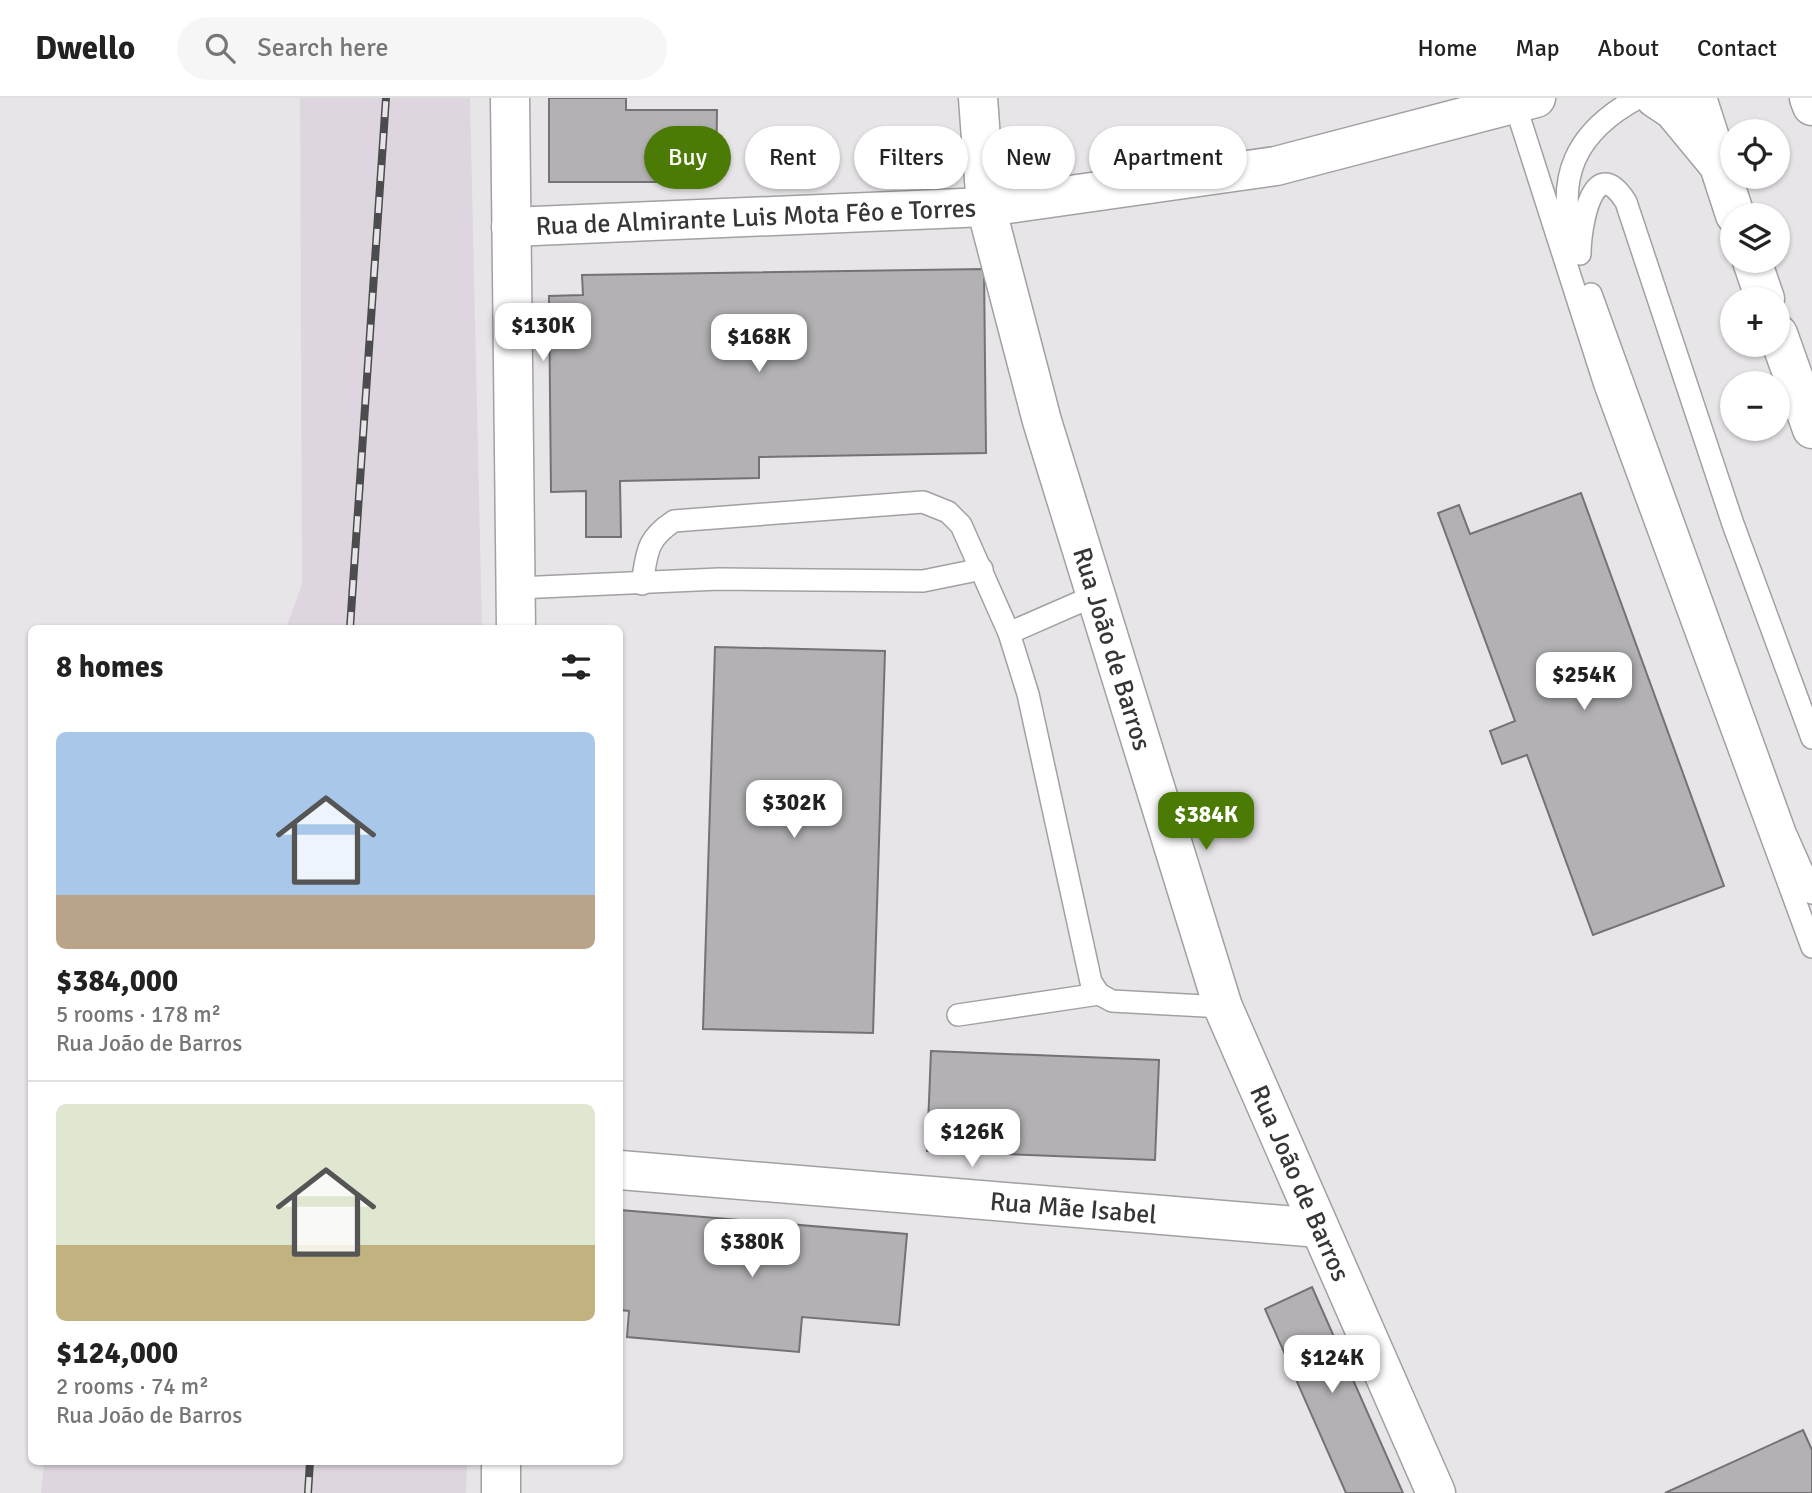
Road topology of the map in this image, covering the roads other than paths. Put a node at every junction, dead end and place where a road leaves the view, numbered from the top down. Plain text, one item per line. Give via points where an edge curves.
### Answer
1 (510, 98) edge
2 (978, 98) edge
3 (1638, 98) edge
4 (1655, 98) edge
5 (1697, 98) edge
6 (1810, 98) edge
7 (1521, 99) edge
8 (1812, 106) edge
9 (1716, 162) junction
10 (1731, 203) edge
11 (986, 207) junction
12 (511, 227) junction
13 (1579, 263) junction
14 (1786, 357) edge
15 (1812, 429) edge
16 (982, 569) junction
17 (642, 584) junction
18 (517, 588) junction
19 (1096, 595) junction
20 (516, 625) edge
21 (1009, 633) junction
22 (1812, 738) edge
23 (1812, 893) edge
24 (1812, 947) edge
25 (1099, 994) junction
26 (1223, 1007) junction
27 (958, 1015) dead end
28 (623, 1170) edge
29 (1319, 1228) junction
30 (501, 1465) edge
31 (501, 1493) edge
32 (1436, 1493) edge

1 - 12 street
2 - 11 street, Rua João de Barros
3 - 13 lane via 1587,136 1571,170 1565,209
4 - 9 street via 1673,110
5 - 9 street
6 - 8 street
7 - 11 street, Rua de Almirante Luis Mota Fêo e Torres via 1276,166
7 - 24 lane via 1605,385
9 - 10 street
11 - 12 street, Rua de Almirante Luis Mota Fêo e Torres
11 - 19 street, Rua João de Barros via 1042,421
12 - 18 street
13 - 22 lane via 1592,193 1609,183 1626,202 1724,498
13 - 23 lane via 1785,832
14 - 15 street
16 - 17 lane via 923,580 719,579
16 - 17 lane via 961,525 948,512 923,502 674,521 649,543
16 - 21 lane
17 - 18 lane
18 - 20 street
19 - 21 lane
19 - 26 street, Rua João de Barros
21 - 25 lane via 1028,694 1091,982
25 - 26 lane via 1112,1001
25 - 27 lane
26 - 29 street, Rua João de Barros
28 - 29 street, Rua Mãe Isabel
29 - 32 street, Rua João de Barros
30 - 31 street

